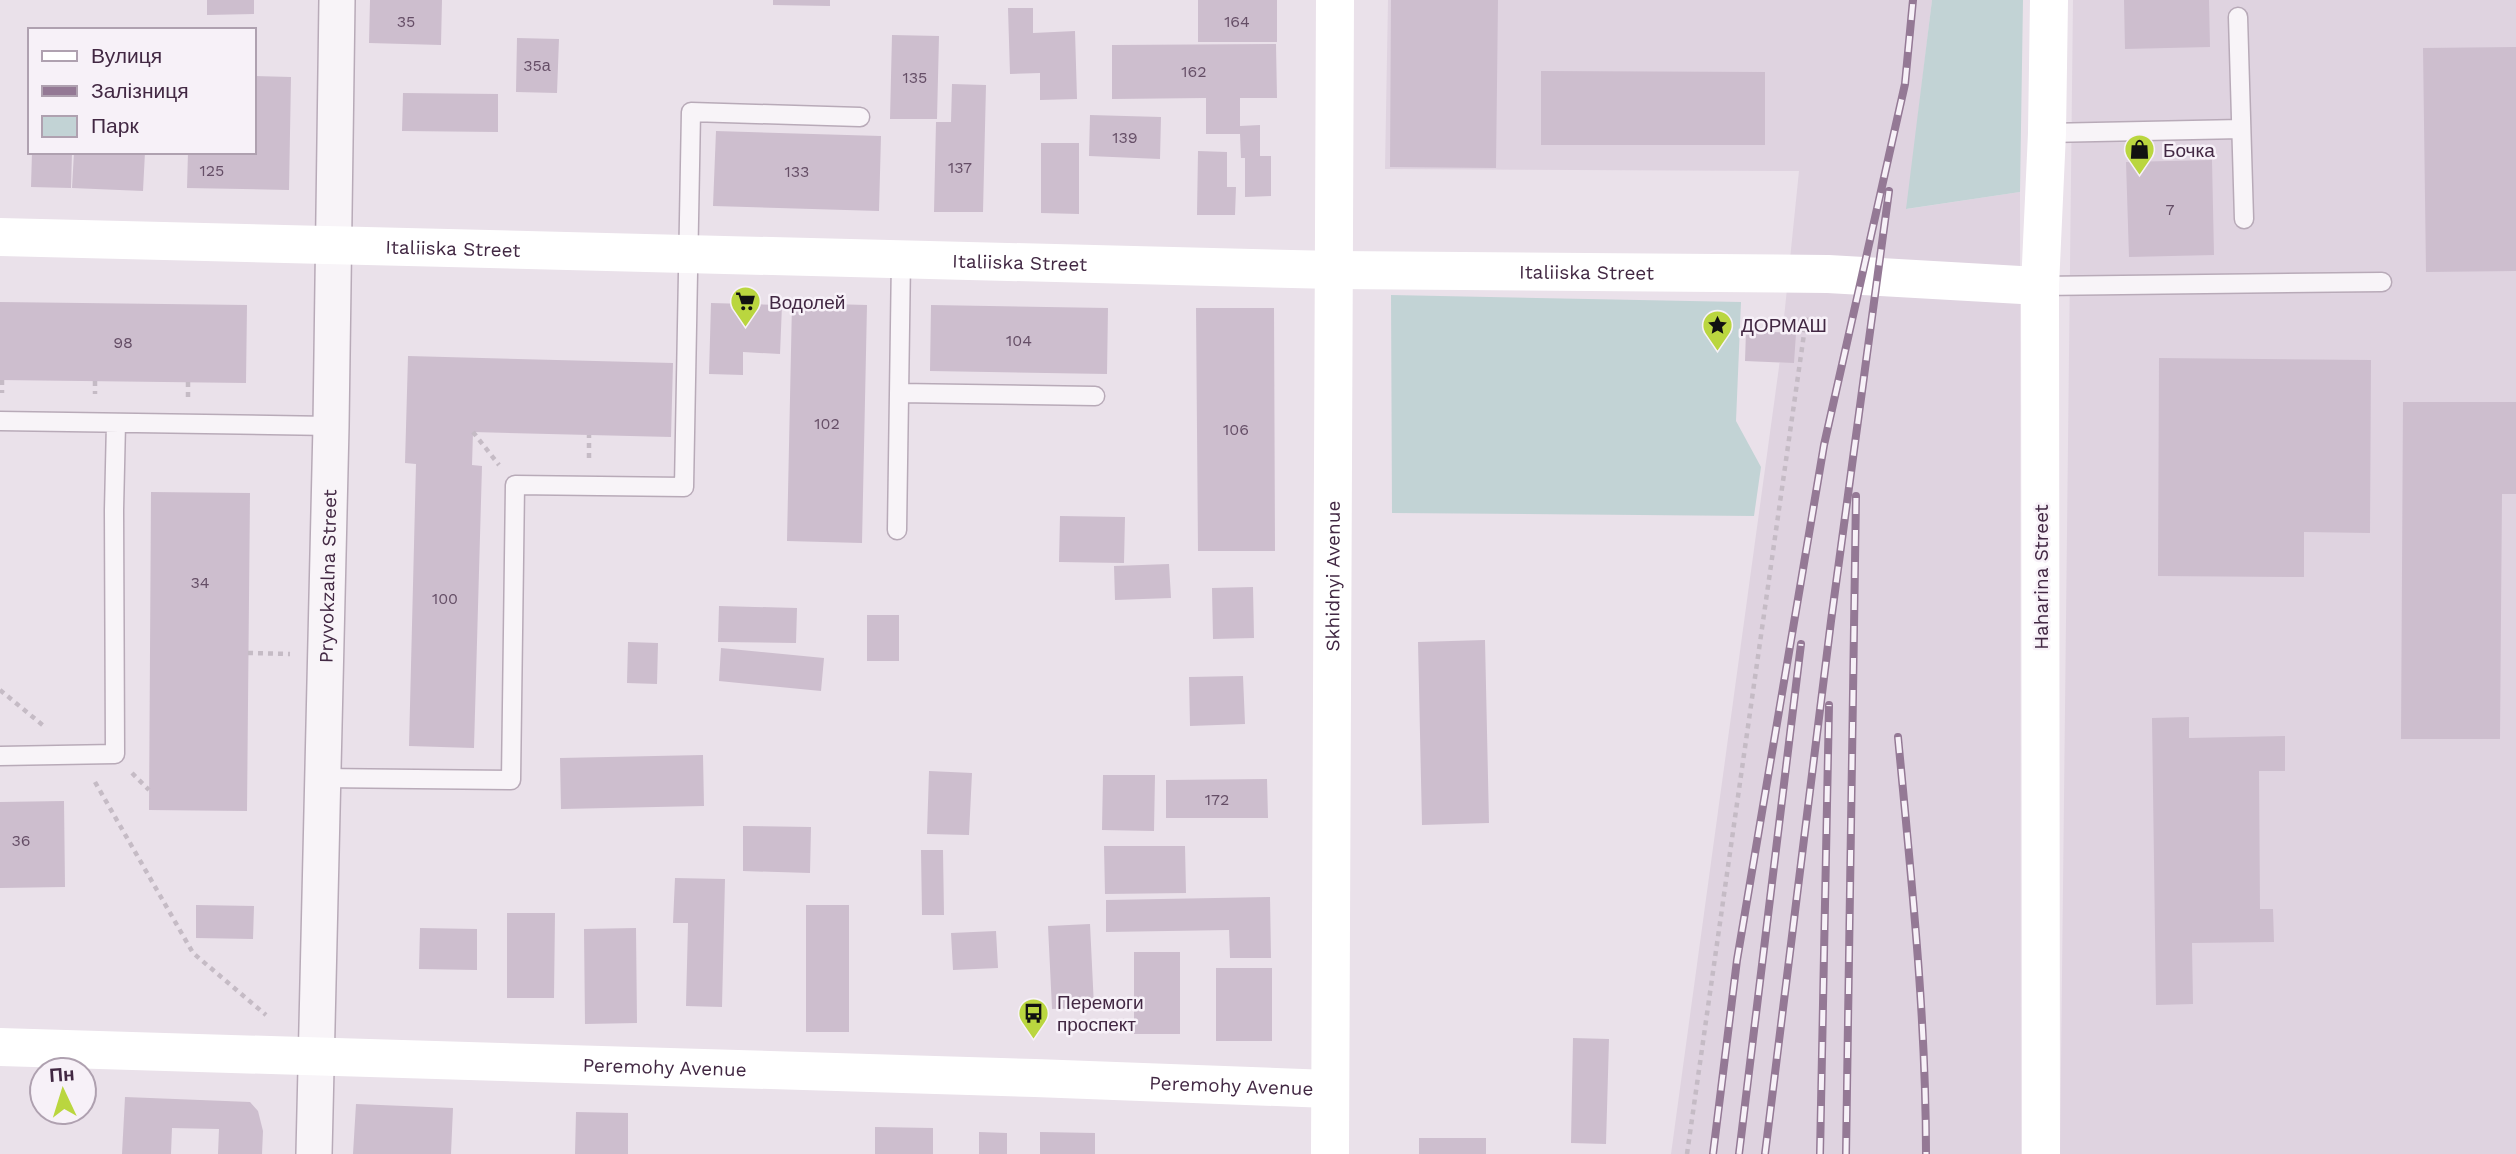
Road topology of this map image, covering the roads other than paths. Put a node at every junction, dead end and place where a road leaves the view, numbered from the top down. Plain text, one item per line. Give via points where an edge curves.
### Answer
1 (337, 0) edge
2 (1335, 0) edge
3 (2049, 0) edge
4 (2238, 17) dead end
5 (860, 117) dead end
6 (2241, 129) junction
7 (2047, 133) junction
8 (2244, 219) dead end
9 (0, 237) edge
10 (333, 246) junction
11 (689, 254) junction
12 (901, 259) junction
13 (1335, 270) junction
14 (2382, 282) dead end
15 (2040, 286) junction
16 (899, 393) junction
17 (1095, 396) dead end
18 (0, 421) edge
19 (116, 423) junction
20 (331, 426) junction
21 (897, 530) dead end
22 (0, 756) edge
23 (322, 778) junction
24 (0, 1047) edge
25 (316, 1058) junction
26 (1329, 1089) junction
27 (314, 1154) edge
28 (1330, 1154) edge
29 (2041, 1154) edge

1 - 10 street, Pryvokzalna Street
2 - 13 street, Skhidnyi Avenue
3 - 7 street, Haharina Street
4 - 6 lane
5 - 11 lane via 691,112
6 - 7 lane
6 - 8 lane
7 - 15 street, Haharina Street
9 - 10 street, Italiiska Street
10 - 11 street, Italiiska Street
10 - 20 street, Pryvokzalna Street
11 - 12 street, Italiiska Street
11 - 23 lane via 684,487 515,485 511,780
12 - 13 street, Italiiska Street
12 - 16 lane
13 - 15 street, Italiiska Street via 1813,274
13 - 26 street, Skhidnyi Avenue
14 - 15 lane
15 - 29 street, Haharina Street
16 - 17 lane
16 - 21 lane
18 - 19 lane
19 - 20 lane
19 - 22 lane via 115,754
20 - 23 street, Pryvokzalna Street
23 - 25 street, Pryvokzalna Street
24 - 25 street, Peremohy Avenue
25 - 26 street, Peremohy Avenue
25 - 27 street, Pryvokzalna Street
26 - 28 street, Skhidnyi Avenue

